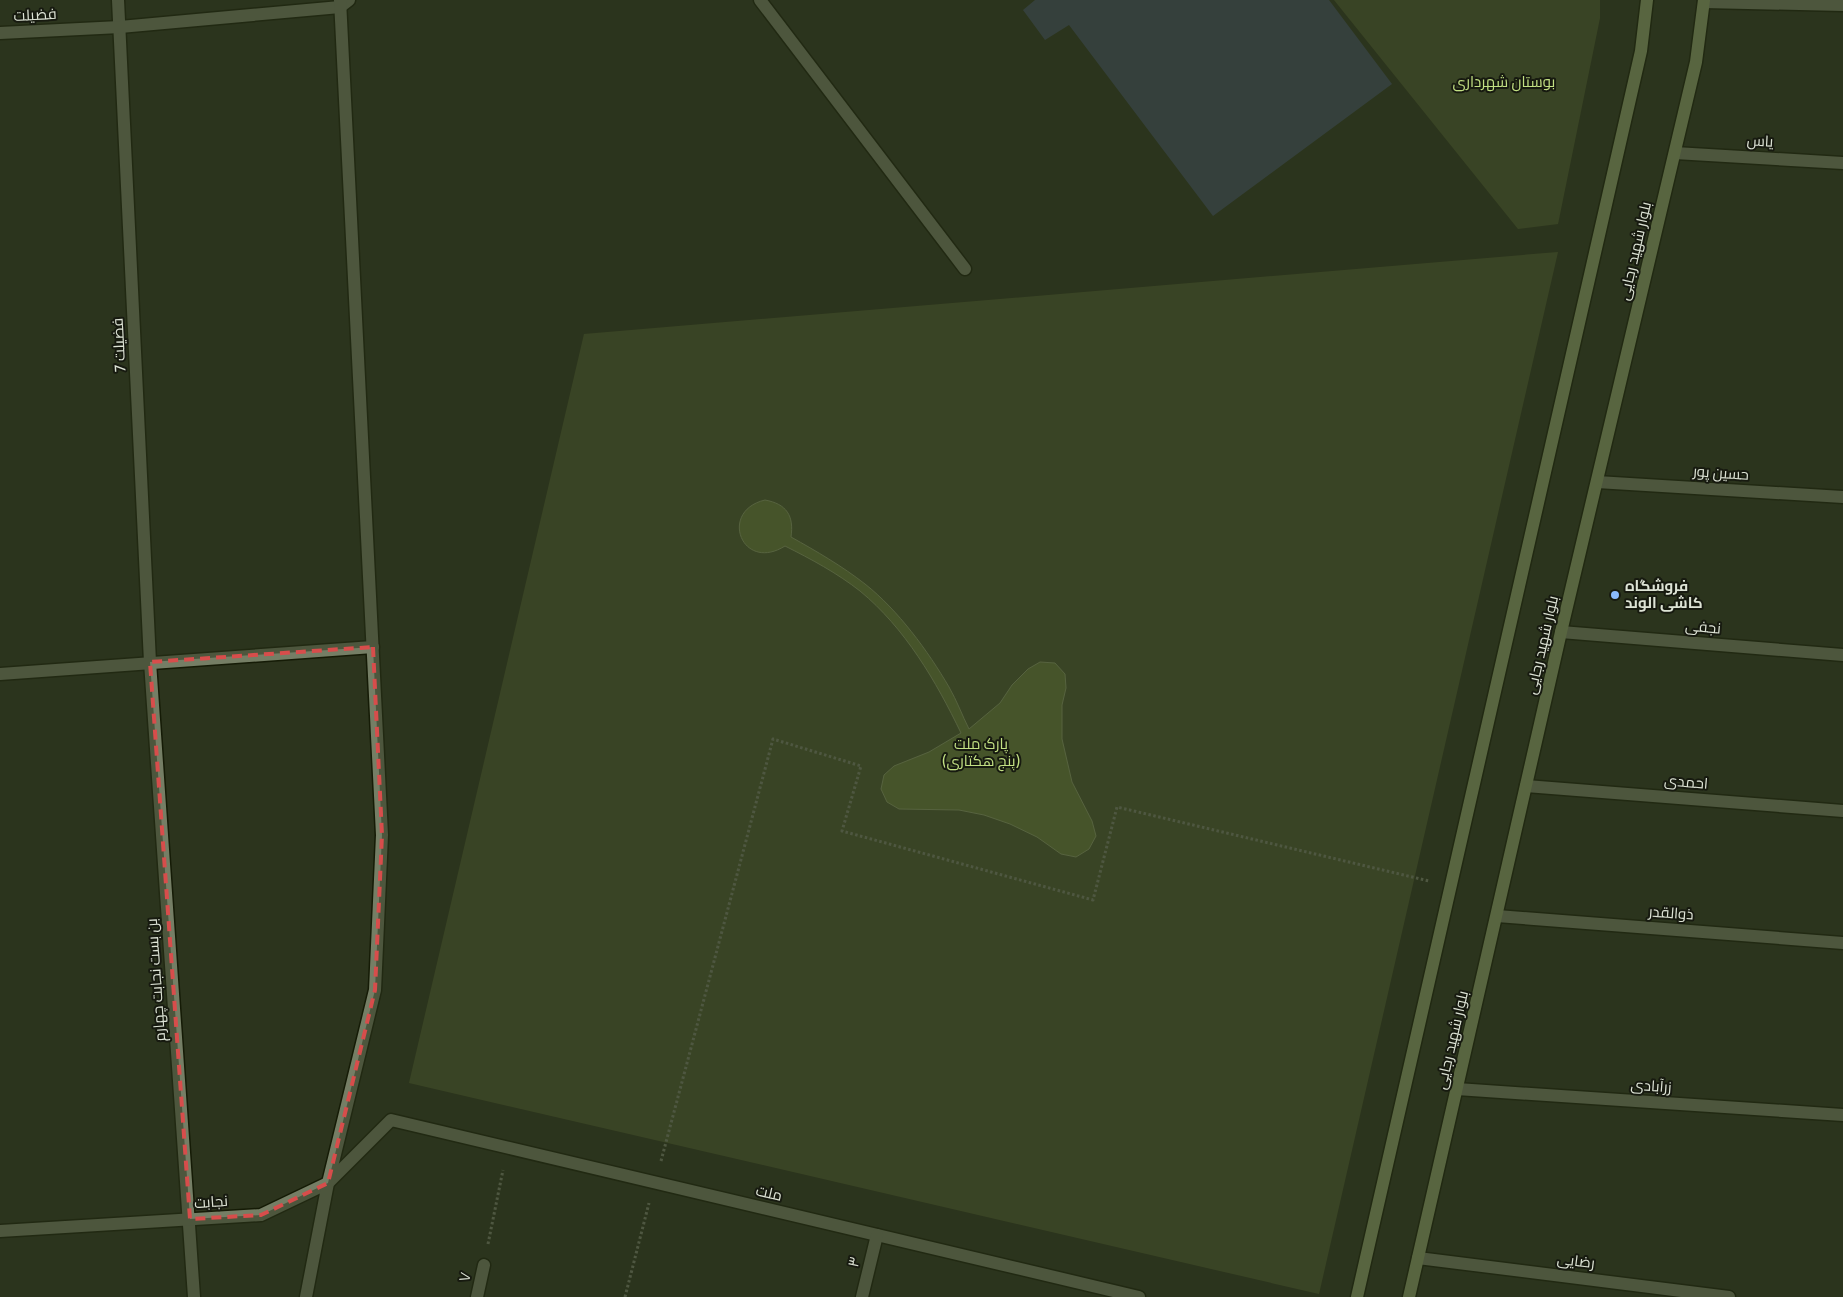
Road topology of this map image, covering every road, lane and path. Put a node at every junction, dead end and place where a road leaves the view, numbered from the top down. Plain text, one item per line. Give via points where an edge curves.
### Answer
1 (118, 0) edge
2 (760, 0) edge
3 (1647, 0) edge
4 (1704, 1) edge
5 (343, 2) edge
6 (1843, 5) edge
7 (120, 27) junction
8 (0, 33) edge
9 (1675, 153) junction
10 (1843, 163) edge
11 (965, 269) dead end
12 (1597, 482) junction
13 (1843, 497) edge
14 (1561, 632) junction
15 (373, 647) junction
16 (1843, 655) edge
17 (150, 662) junction
18 (0, 674) edge
19 (1526, 786) junction
20 (1843, 811) edge
21 (1451, 886) junction
22 (1497, 916) junction
23 (1843, 943) edge
24 (1457, 1089) junction
25 (1843, 1115) edge
26 (390, 1120) joint
27 (507, 1147) junction
28 (655, 1182) junction
29 (328, 1183) junction
30 (190, 1219) junction
31 (0, 1230) edge
32 (876, 1235) junction
33 (1418, 1258) junction
34 (484, 1265) joint
35 (194, 1297) edge
36 (306, 1297) edge
37 (476, 1297) edge
38 (625, 1297) edge
39 (862, 1297) edge
40 (1140, 1297) edge
41 (1357, 1297) edge
42 (1409, 1297) edge
43 (1729, 1297) edge

1 - 7 street, فضیلت 7
2 - 11 street
3 - 21 main road via 1639,61
4 - 6 street
4 - 9 main road, بلوار شهید رجایی via 1696,62
5 - 7 street, فضیلت
5 - 15 street
7 - 8 street, فضیلت
7 - 17 street, فضیلت 7
9 - 10 street, یاس
9 - 12 main road, بلوار شهید رجایی
12 - 13 street, حسین پور
12 - 14 main road, بلوار شهید رجایی
14 - 16 street, نجفی
14 - 19 main road, بلوار شهید رجایی
15 - 17 street
15 - 29 street via 382,835 375,990
17 - 18 street
17 - 30 street, بن بست نجابت چهارم
19 - 20 street, احمدی
19 - 22 main road, بلوار شهید رجایی
21 - 28 path via 1117,807 1093,900 842,831 861,766 773,739
21 - 41 main road
22 - 23 street, ذوالقدر
22 - 24 main road, بلوار شهید رجایی
24 - 25 street, زرآبادی
24 - 33 main road, بلوار شهید رجایی
26 - 27 street, ملت
26 - 29 street, نجابت
27 - 28 street, ملت
27 - 34 path
28 - 32 street, ملت
28 - 38 path
29 - 30 street, نجابت via 261,1215
29 - 36 street
30 - 31 street, نجابت
30 - 35 street, بن بست نجابت چهارم
32 - 39 street, ۳
32 - 40 street, ملت
33 - 42 main road, بلوار شهید رجایی
33 - 43 street, رضایی
34 - 37 street, ۷

